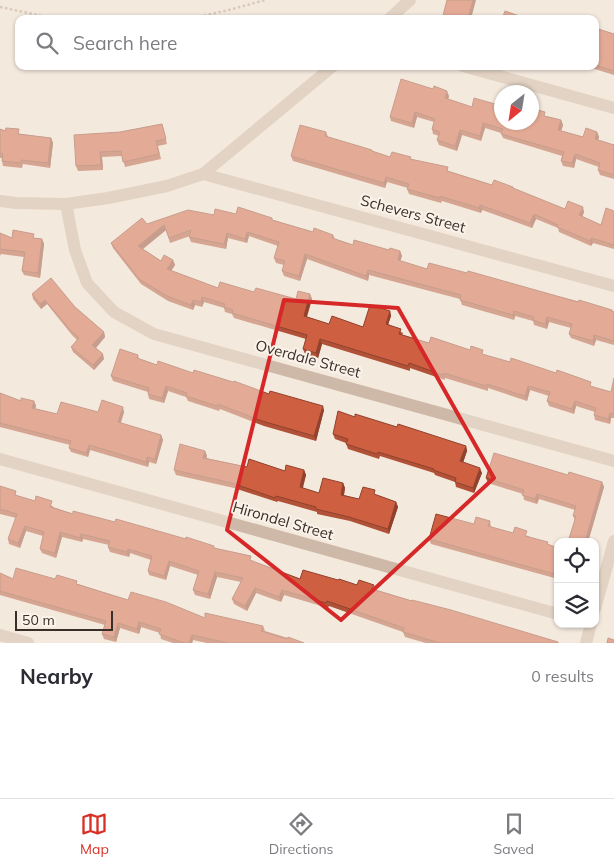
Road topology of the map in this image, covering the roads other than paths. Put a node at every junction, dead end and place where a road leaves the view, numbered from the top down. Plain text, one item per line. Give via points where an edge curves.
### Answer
1 (410, 0) edge
2 (393, 15) edge
3 (328, 70) edge
4 (477, 70) edge
5 (614, 108) edge
6 (203, 174) junction
7 (0, 201) edge
8 (66, 204) junction
9 (614, 286) edge
10 (0, 459) edge
11 (614, 461) edge
12 (614, 541) edge
13 (599, 595) edge
14 (554, 613) edge
15 (590, 628) edge
16 (0, 635) edge
17 (28, 643) edge
18 (586, 643) edge

1 - 2 street
3 - 6 street
4 - 5 street
6 - 8 street via 167,186
6 - 9 street, Schevers Street
7 - 8 street
8 - 11 street, Overdale Street via 75,250 87,283 114,312 154,334
10 - 14 street, Hirondel Street
12 - 13 street
15 - 18 street
16 - 17 street

